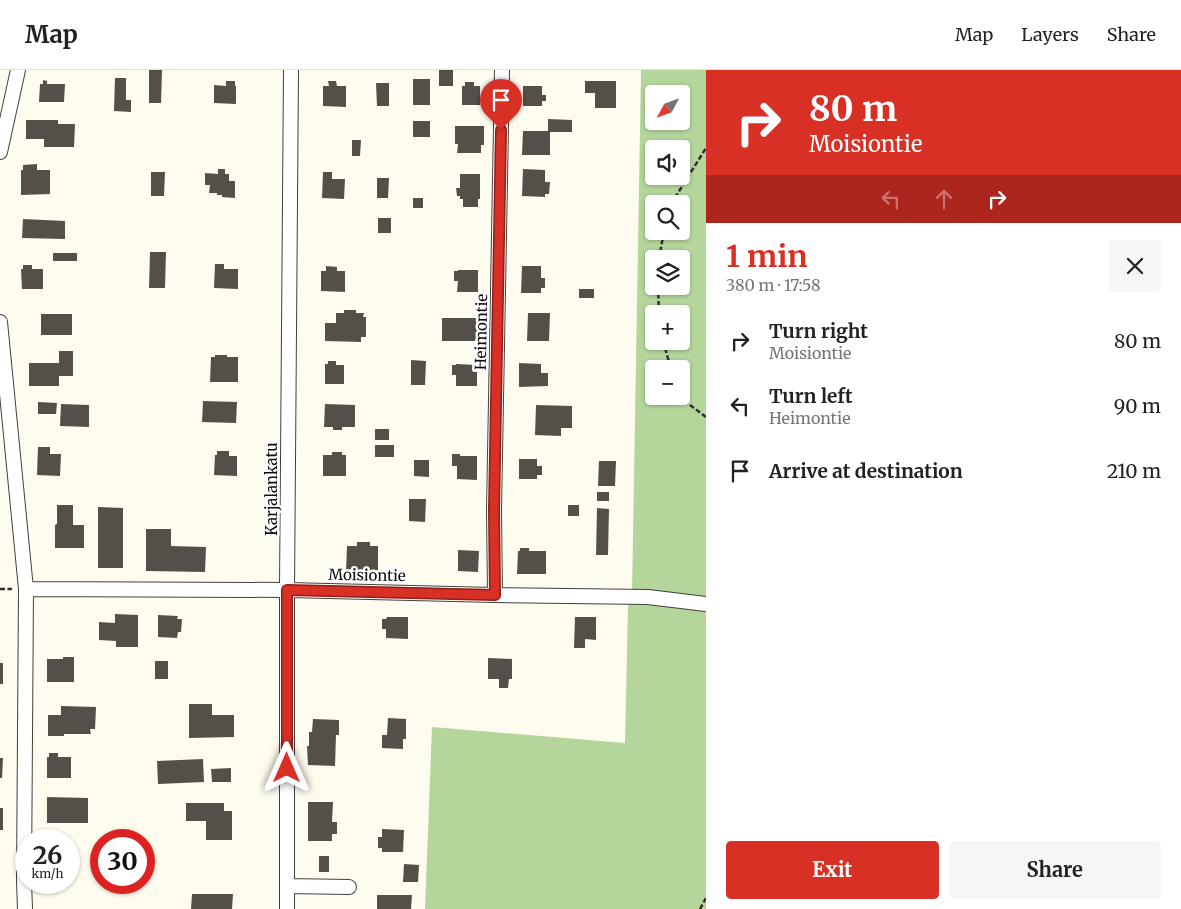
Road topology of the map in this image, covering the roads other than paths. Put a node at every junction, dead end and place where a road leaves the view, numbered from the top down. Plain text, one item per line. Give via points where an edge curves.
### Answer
1 (18, 70) edge
2 (291, 70) edge
3 (502, 70) edge
4 (0, 152) edge
5 (0, 322) edge
6 (26, 589) junction
7 (287, 590) junction
8 (495, 595) junction
9 (706, 604) edge
10 (288, 886) junction
11 (349, 887) dead end
12 (25, 909) edge
13 (287, 909) edge

1 - 4 street
2 - 7 street, Karjalankatu
3 - 8 street, Heimontie
5 - 6 street
6 - 7 street, Moisiontie
6 - 12 street
7 - 8 street, Moisiontie
7 - 10 street, Karjalankatu
8 - 9 street, Moisiontie via 648,597
10 - 11 street
10 - 13 street, Karjalankatu

